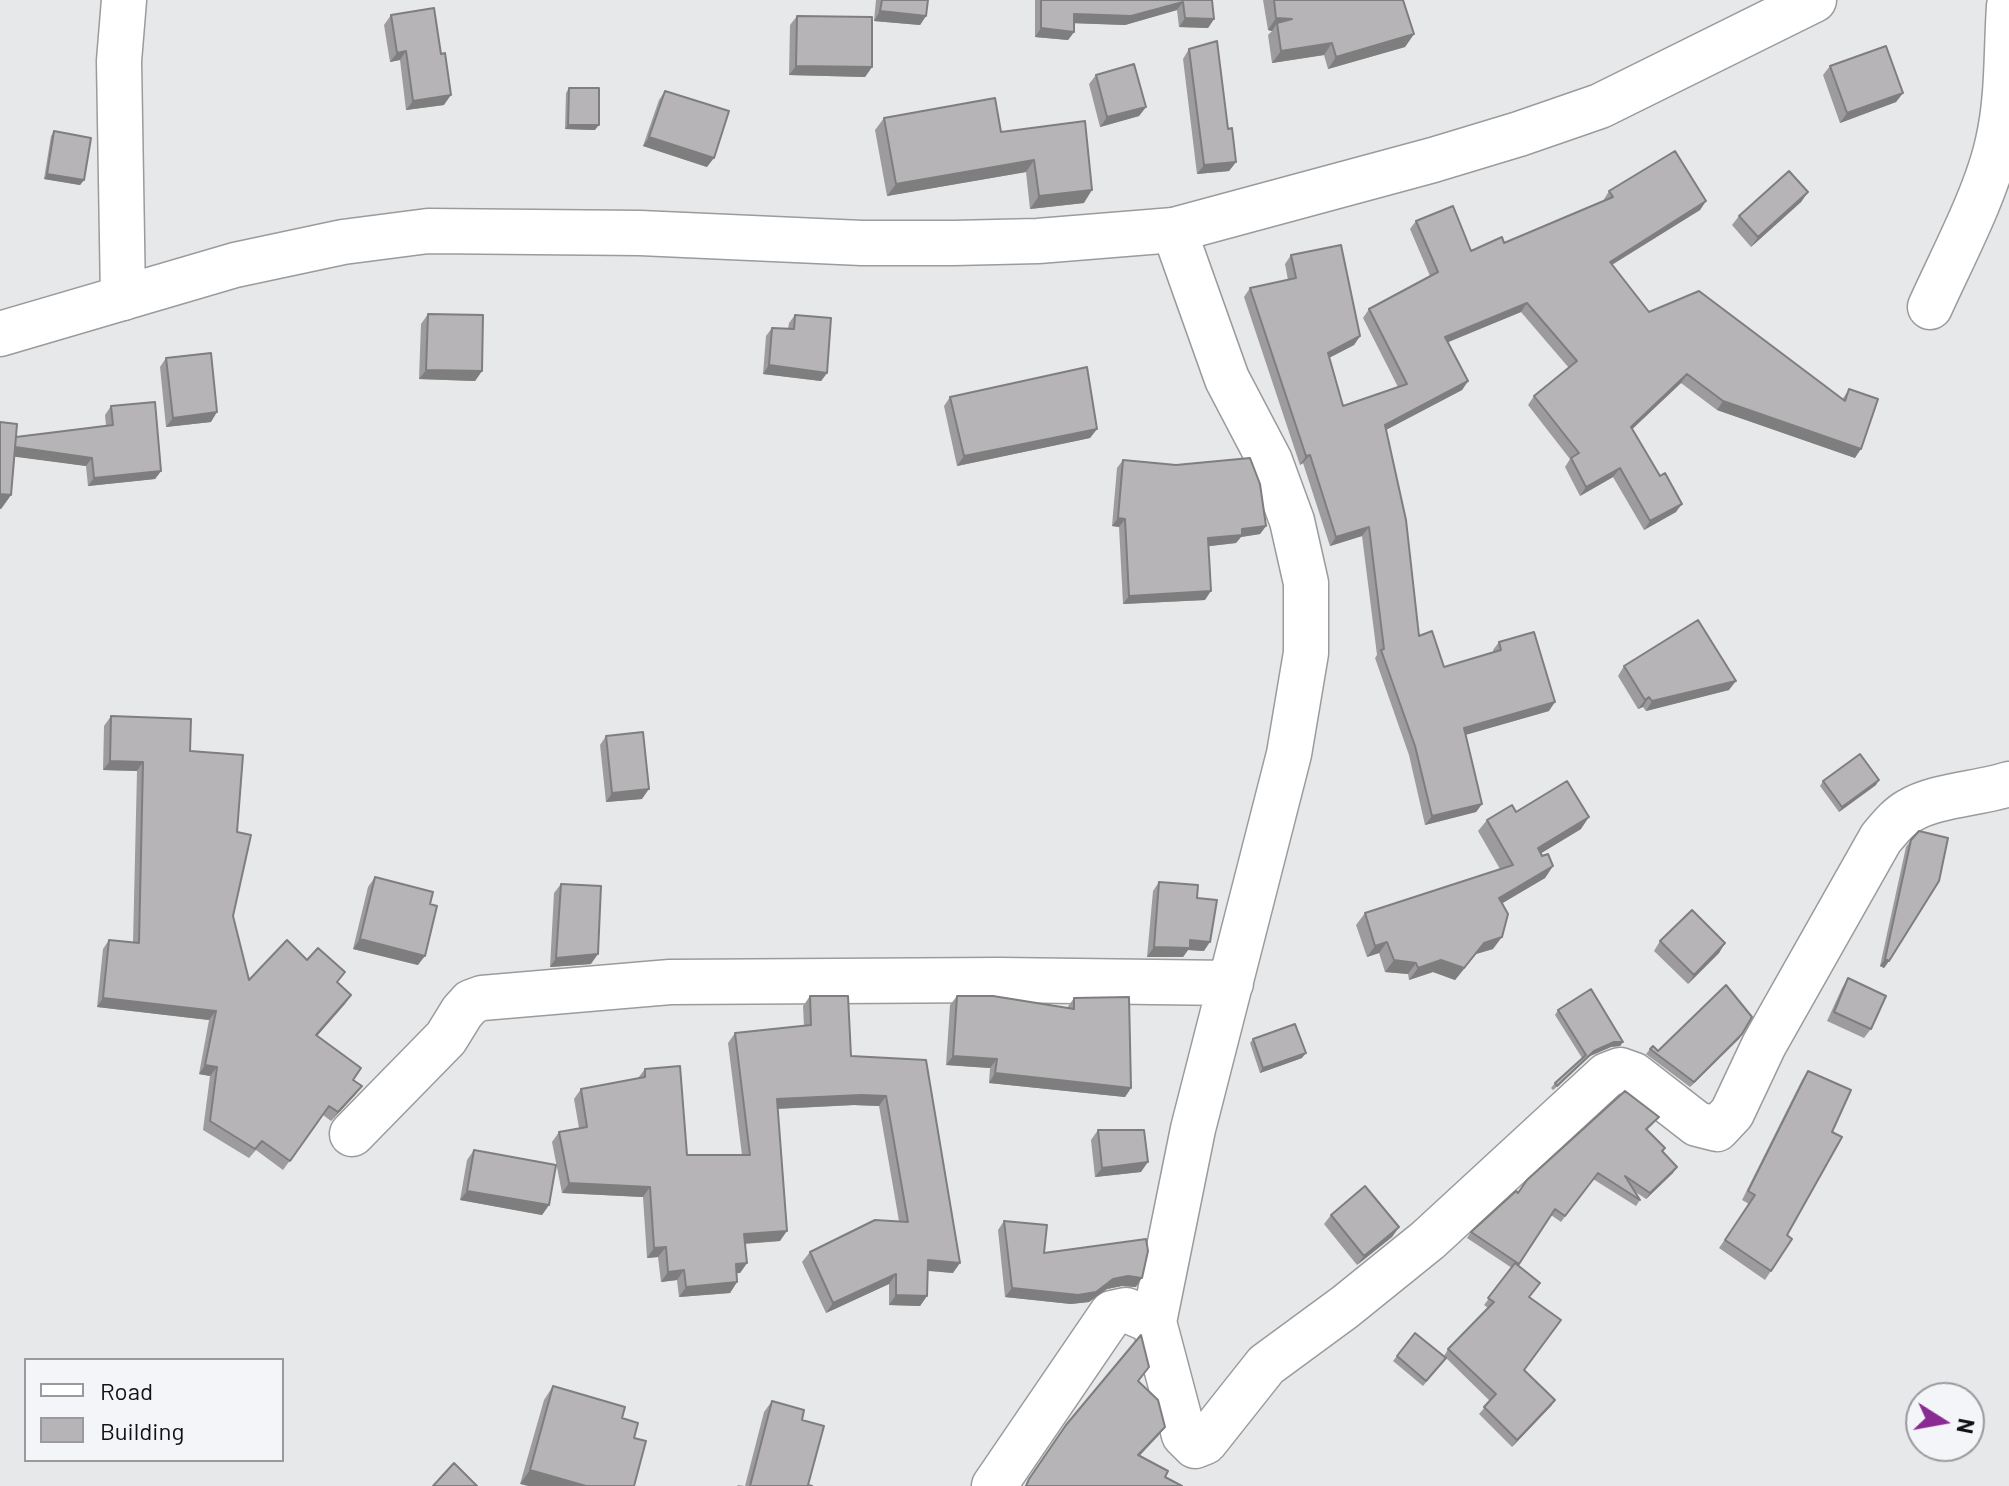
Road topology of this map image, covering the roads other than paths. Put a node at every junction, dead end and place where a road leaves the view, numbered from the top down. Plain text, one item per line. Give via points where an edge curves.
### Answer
1 (124, 0) edge
2 (1814, 0) edge
3 (2009, 6) edge
4 (1174, 230) junction
5 (123, 298) junction
6 (1930, 307) dead end
7 (0, 334) edge
8 (2009, 784) edge
9 (1231, 983) junction
10 (352, 1134) dead end
11 (1154, 1322) junction
12 (994, 1486) edge

1 - 5 street via 119,61
2 - 4 street via 1600,106 1433,160
3 - 6 street via 1997,146
4 - 5 street via 954,243 428,231 235,265
4 - 9 street via 1227,379 1270,461 1292,521 1306,583 1306,653 1289,754
5 - 7 street
8 - 11 street via 1926,803 1906,812 1881,838 1764,1045 1732,1113 1717,1129 1697,1124 1634,1075 1620,1070 1607,1075 1428,1240 1266,1365 1205,1442 1195,1446 1184,1435
9 - 10 street via 670,982 482,998 471,1002 446,1038
9 - 11 street via 1193,1129
11 - 12 street via 1126,1310 1112,1313

